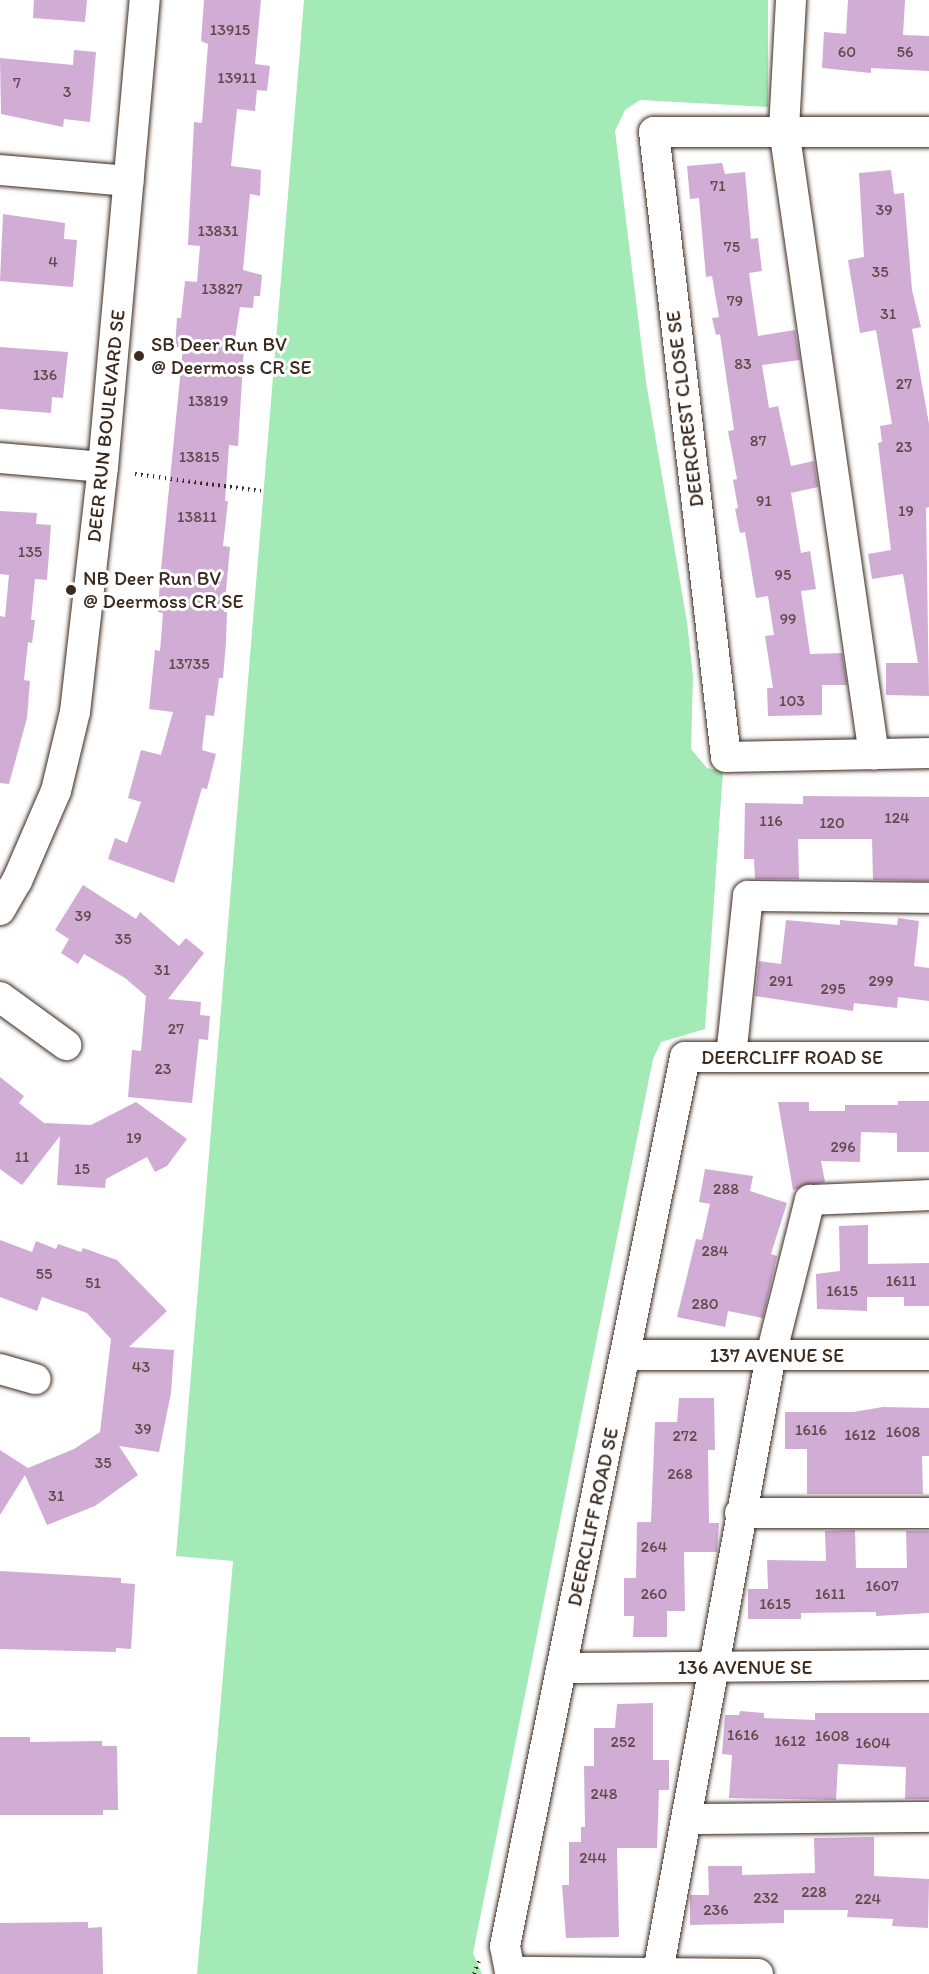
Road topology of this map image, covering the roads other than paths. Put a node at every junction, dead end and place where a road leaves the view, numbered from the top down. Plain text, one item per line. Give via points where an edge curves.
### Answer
1 (145, 0) edge
2 (791, 0) edge
3 (784, 129) junction
4 (929, 132) edge
5 (0, 170) edge
6 (129, 181) junction
7 (0, 458) edge
8 (103, 467) junction
9 (929, 753) edge
10 (874, 755) junction
11 (929, 898) edge
12 (0, 910) edge
13 (0, 997) edge
14 (66, 1045) dead end
15 (731, 1057) junction
16 (929, 1057) edge
17 (929, 1195) edge
18 (626, 1355) junction
19 (771, 1355) junction
20 (929, 1355) edge
21 (0, 1369) edge
22 (36, 1379) dead end
23 (740, 1513) junction
24 (929, 1513) edge
25 (929, 1665) edge
26 (713, 1667) junction
27 (562, 1668) junction
28 (929, 1816) edge
29 (687, 1819) junction
30 (658, 1972) junction
31 (758, 1974) edge

1 - 6 street, DEER RUN BOULEVARD SE
2 - 3 street
3 - 4 street, DEERCREST CLOSE SE
3 - 10 street
3 - 10 street, DEERCREST CLOSE SE via 654,132 726,757
5 - 6 street
6 - 8 street, DEER RUN BOULEVARD SE
7 - 8 street
8 - 12 street, DEER RUN BOULEVARD SE via 75,711 56,791 17,881
9 - 10 street, DEERCREST CLOSE SE
11 - 15 street via 748,896
13 - 14 street
15 - 16 street, DEERCLIFF ROAD SE
15 - 18 street, DEERCLIFF ROAD SE via 685,1057
17 - 19 street via 810,1200
18 - 19 street, 137 AVENUE SE
18 - 27 street, DEERCLIFF ROAD SE
19 - 20 street, 137 AVENUE SE
19 - 23 street
21 - 22 street
23 - 24 street
23 - 26 street
25 - 26 street, 136 AVENUE SE
26 - 27 street, 136 AVENUE SE
26 - 29 street
27 - 30 street, DEERCLIFF ROAD SE via 505,1946 510,1972
28 - 29 street
29 - 30 street
30 - 31 street, DEERCLIFF ROAD SE

